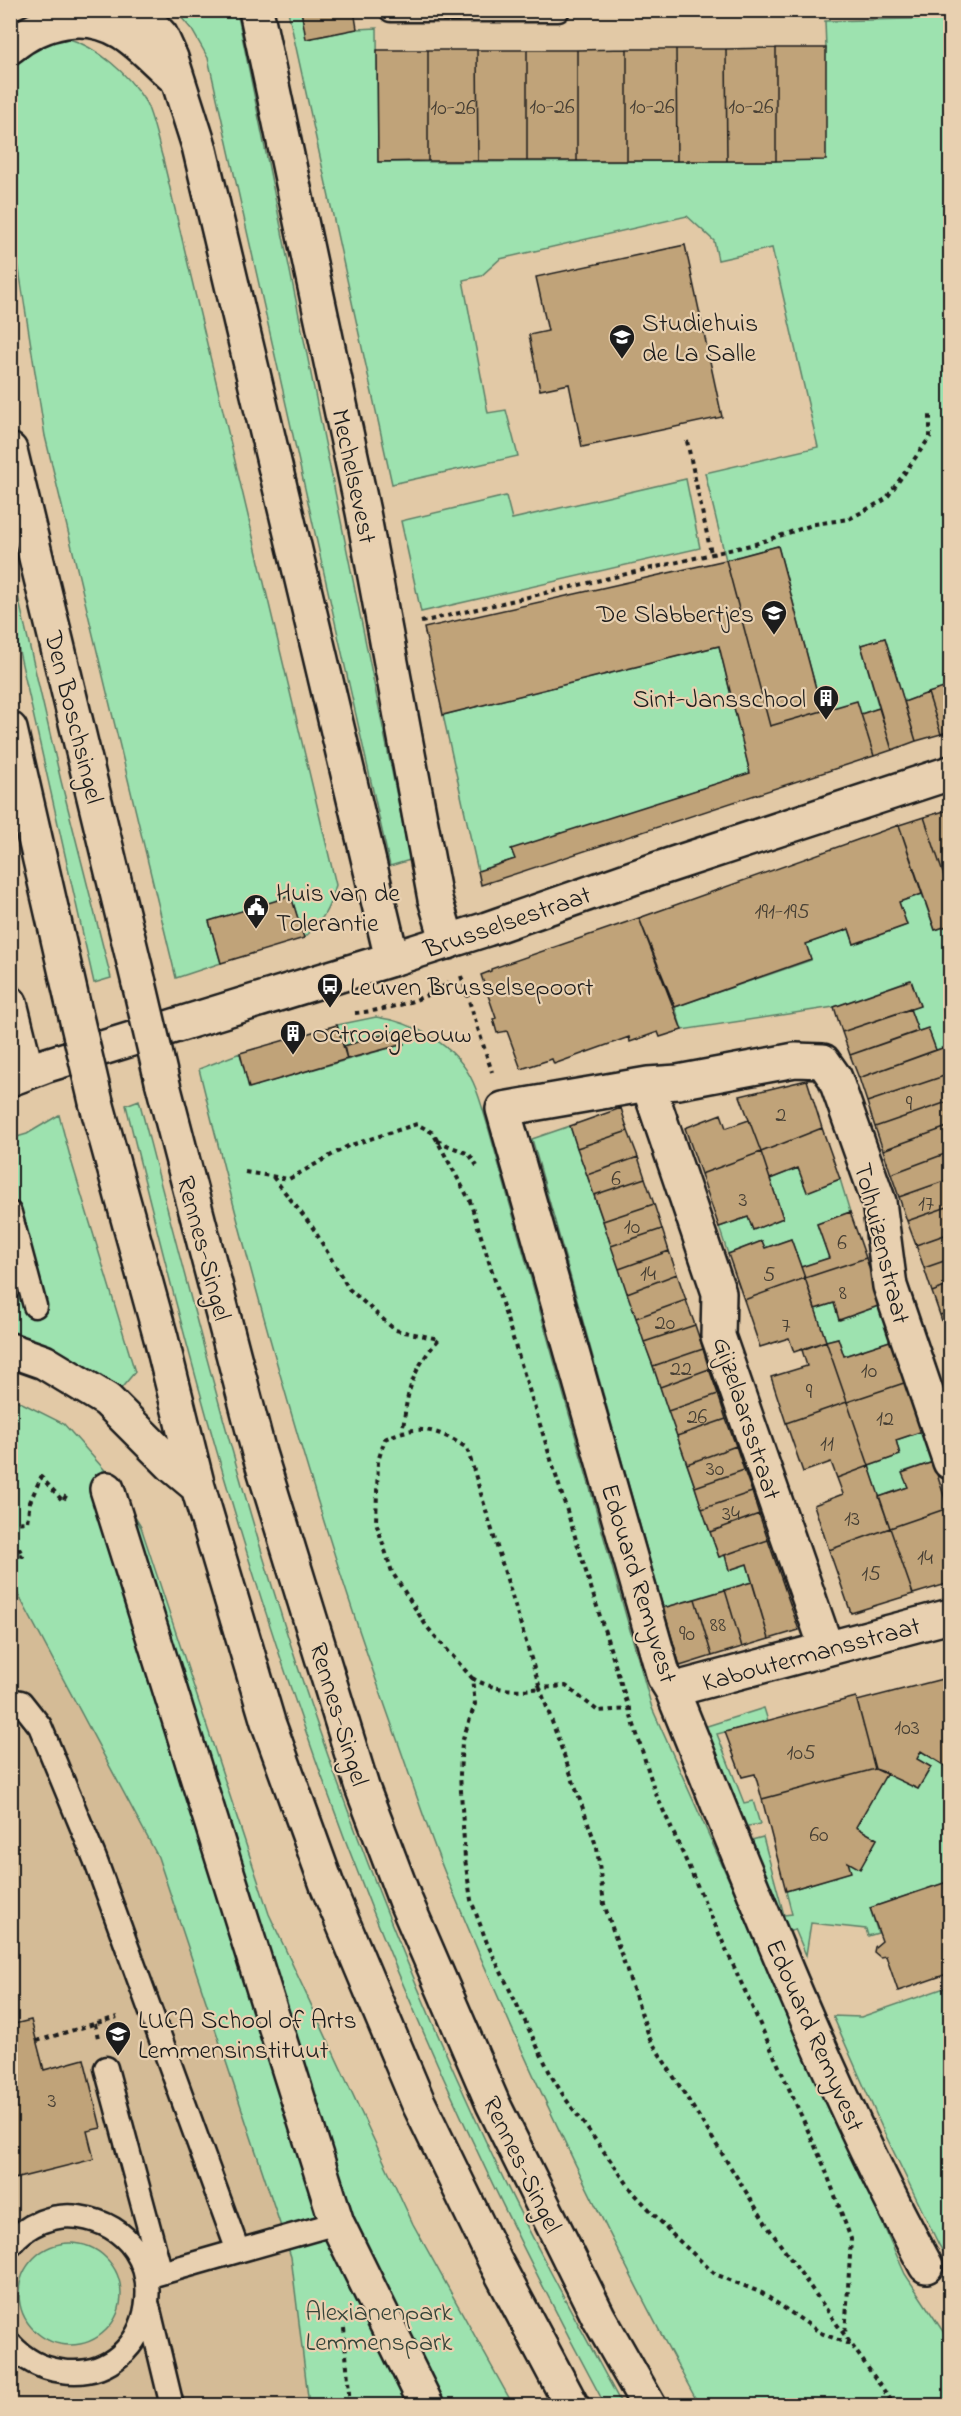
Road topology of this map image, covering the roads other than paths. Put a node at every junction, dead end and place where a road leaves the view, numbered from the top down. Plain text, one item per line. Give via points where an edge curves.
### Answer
1 (136, 10) edge
2 (256, 10) edge
3 (391, 10) edge
4 (558, 10) edge
5 (10, 47) edge
6 (176, 79) junction
7 (10, 450) edge
8 (10, 729) edge
9 (951, 773) edge
10 (448, 942) junction
11 (392, 960) junction
12 (139, 983) joint
13 (10, 1004) edge
14 (19, 1075) edge
15 (648, 1084) junction
16 (503, 1109) joint
17 (10, 1213) edge
18 (35, 1306) dead end
19 (10, 1350) edge
20 (951, 1462) edge
21 (198, 1487) junction
22 (108, 1494) road end
23 (951, 1616) edge
24 (826, 1647) junction
25 (672, 1690) junction
26 (10, 1700) edge
27 (106, 2068) dead end
28 (337, 2223) junction
29 (10, 2245) edge
30 (238, 2251) junction
31 (926, 2266) dead end
32 (154, 2275) junction
33 (148, 2306) junction
34 (10, 2344) edge
35 (172, 2406) edge
36 (427, 2406) edge
37 (572, 2406) edge
38 (649, 2406) edge

1 - 6 main road via 161,36
2 - 10 main road, Mechelsevest via 363,512 435,898
3 - 4 lane
5 - 6 main road via 56,21 101,22 124,33
6 - 11 main road via 198,146
7 - 12 main road, Den Boschsingel
8 - 21 main road, bridge via 96,1102
9 - 10 main road, Brusselsestraat
10 - 11 main road, Brusselsestraat
11 - 14 main road, Brusselsestraat
12 - 38 main road, Rennes-Singel, bridge via 259,1453 362,1787 405,1900 493,2103 600,2318
13 - 14 main road
15 - 16 main road, Tolhuizenstraat
15 - 20 main road, Tolhuizenstraat via 795,1060 822,1061 835,1078 879,1202 890,1286
15 - 24 main road, Gijzelaarsstraat via 719,1293 718,1336
16 - 25 main road, Edouard Remyvest via 664,1677
17 - 18 lane
19 - 21 main road via 44,1362 107,1400
21 - 37 main road via 268,1722 364,1978 495,2261
22 - 28 main road
23 - 24 main road, Kaboutermansstraat
24 - 25 main road, Kaboutermansstraat
25 - 31 main road, Edouard Remyvest via 841,2097
26 - 30 lane via 21,1702 40,1726 95,1859
27 - 32 lane
28 - 30 lane
28 - 36 main road
29 - 32 lane via 41,2221 67,2215 94,2219 118,2232
30 - 32 lane
32 - 33 lane
33 - 34 lane via 140,2331 123,2353 100,2367 73,2373 46,2369 21,2357
33 - 35 lane

